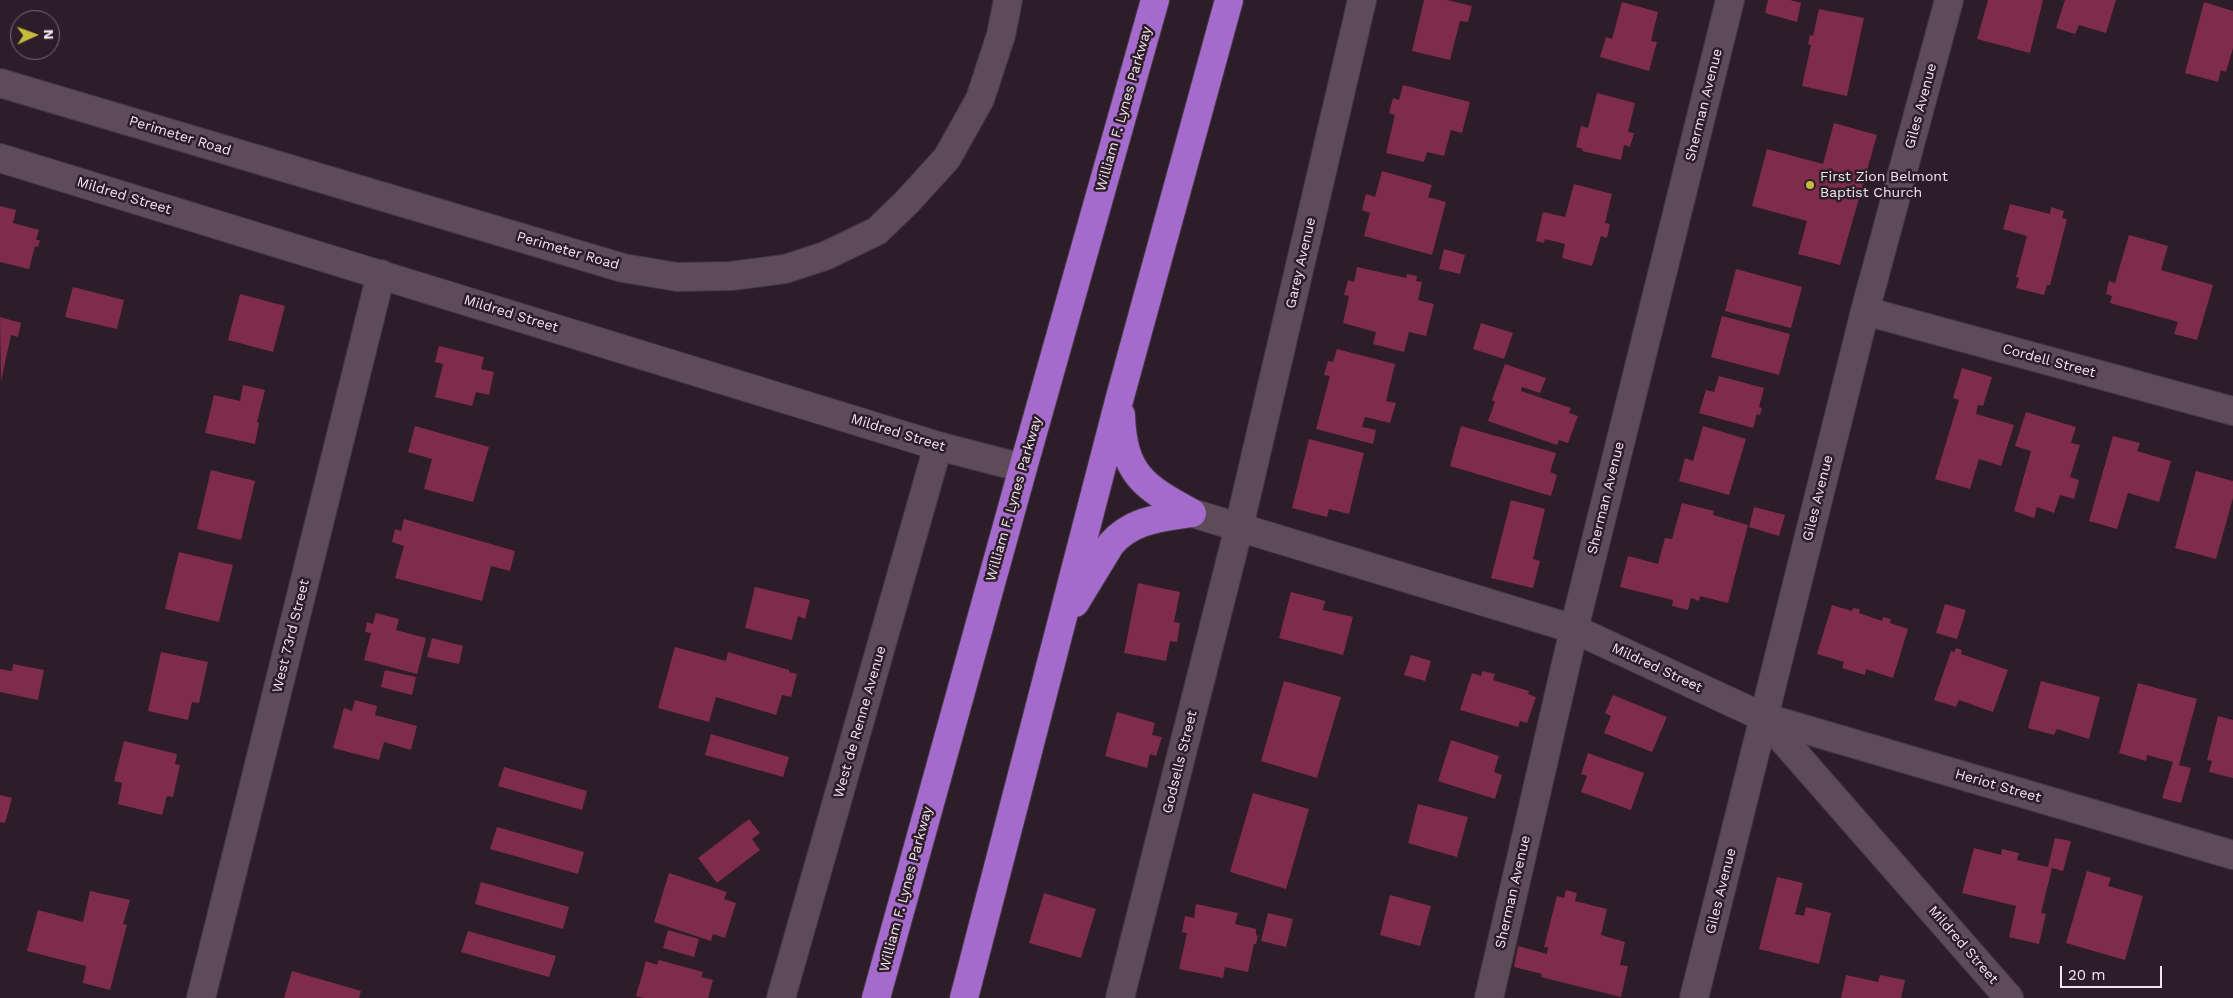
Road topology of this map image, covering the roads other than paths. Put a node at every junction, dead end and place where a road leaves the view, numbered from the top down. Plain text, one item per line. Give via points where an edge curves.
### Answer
1 (1008, 0) edge
2 (1155, 0) edge
3 (1229, 0) edge
4 (1362, 0) edge
5 (1730, 0) edge
6 (1949, 0) edge
7 (0, 82) edge
8 (0, 158) edge
9 (381, 274) junction
10 (1865, 311) junction
11 (1120, 397) junction
12 (2233, 411) edge
13 (938, 446) junction
14 (1023, 468) junction
15 (1192, 513) junction
16 (1239, 527) junction
17 (1574, 629) junction
18 (1058, 633) junction
19 (1763, 718) junction
20 (2233, 855) edge
21 (201, 998) edge
22 (782, 998) edge
23 (876, 998) edge
24 (964, 998) edge
25 (1120, 998) edge
26 (1489, 998) edge
27 (1694, 998) edge
28 (2009, 998) edge

1 - 7 street, Perimeter Road via 1001,35 980,98 948,158 907,202 877,230 825,256 785,269 732,276 678,277 623,268
2 - 14 highway, William F. Lynes Parkway
3 - 11 highway
4 - 16 street, Garey Avenue
5 - 17 street, Sherman Avenue
6 - 10 street, Giles Avenue
8 - 9 street, Mildred Street
9 - 13 street, Mildred Street
9 - 21 street, West 73rd Street
10 - 12 street, Cordell Street
10 - 19 street, Giles Avenue
11 - 15 highway via 1122,438 1136,474 1158,494
11 - 18 highway
13 - 14 street, Mildred Street
13 - 22 street, West de Renne Avenue
14 - 23 highway, William F. Lynes Parkway
15 - 16 street, Mildred Street
15 - 18 highway via 1143,521 1118,536 1110,544
16 - 17 street, Mildred Street
16 - 25 street, Godsells Street
17 - 19 street, Mildred Street
17 - 26 street, Sherman Avenue
18 - 24 highway
19 - 20 street, Heriot Street
19 - 27 street, Giles Avenue
19 - 28 street, Mildred Street

